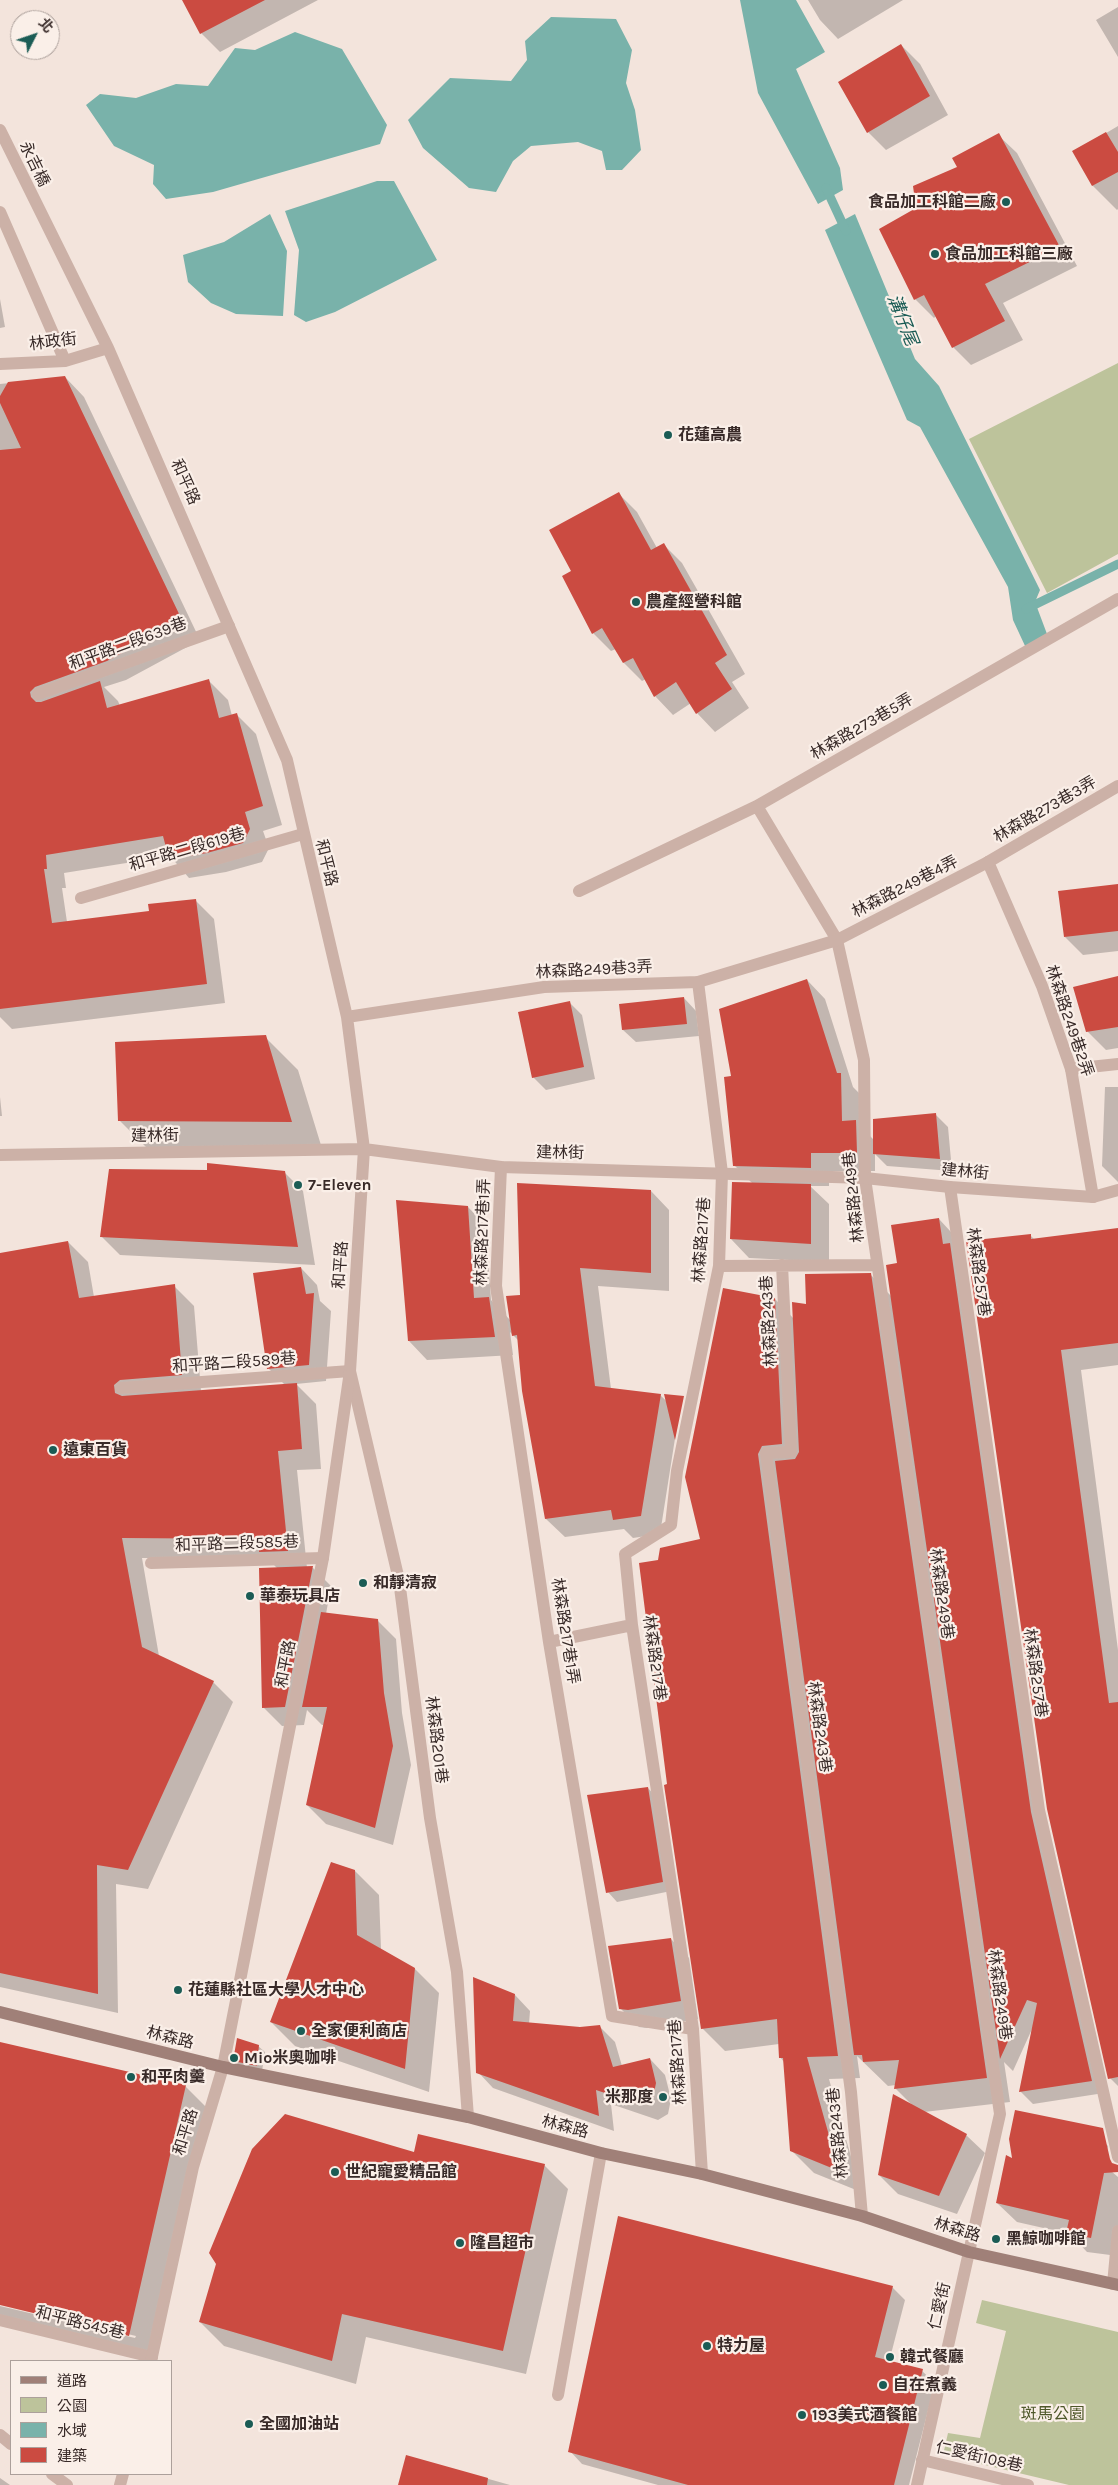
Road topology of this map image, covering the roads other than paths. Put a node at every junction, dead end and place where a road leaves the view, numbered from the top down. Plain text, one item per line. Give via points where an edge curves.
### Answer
1 (0, 130) edge
2 (0, 212) edge
3 (40, 212) joint
4 (5, 234) edge
5 (108, 348) junction
6 (66, 361) junction
7 (0, 364) edge
8 (1118, 599) edge
9 (229, 626) junction
10 (38, 694) dead end
11 (1118, 786) edge
12 (757, 806) junction
13 (302, 834) junction
14 (988, 862) junction
15 (578, 891) dead end
16 (80, 898) dead end
17 (838, 940) junction
18 (698, 982) junction
19 (347, 1017) junction
20 (1118, 1064) edge
21 (1071, 1069) junction
22 (364, 1150) junction
23 (0, 1154) edge
24 (501, 1167) junction
25 (722, 1173) junction
26 (865, 1178) junction
27 (950, 1187) junction
28 (1118, 1190) edge
29 (1093, 1197) junction
30 (878, 1264) junction
31 (782, 1265) junction
32 (719, 1266) junction
33 (350, 1371) junction
34 (121, 1388) dead end
35 (323, 1558) junction
36 (151, 1563) dead end
37 (632, 1625) junction
38 (550, 1642) junction
39 (0, 2012) edge
40 (693, 2029) junction
41 (223, 2067) junction
42 (468, 2117) junction
43 (601, 2153) junction
44 (1118, 2157) edge
45 (702, 2174) junction
46 (862, 2216) junction
47 (1118, 2231) edge
48 (969, 2252) junction
49 (1116, 2285) edge
50 (0, 2320) edge
51 (151, 2359) edge
52 (558, 2395) dead end
53 (0, 2435) edge
54 (10, 2443) edge
55 (922, 2460) junction
56 (53, 2475) edge
57 (67, 2485) edge
58 (917, 2485) edge
59 (1028, 2485) edge

1 - 3 street, 永吉橋
2 - 4 street
3 - 5 street, 和平路
4 - 6 street
5 - 6 street, 林政街
5 - 9 street, 和平路
6 - 7 street, 林政街
8 - 12 street, 林森路273巷5弄
9 - 10 street, 和平路二段639巷
9 - 13 street, 和平路 via 287,760
11 - 14 street, 林森路273巷3弄
12 - 15 street, 林森路273巷5弄
12 - 17 street
13 - 16 street, 和平路二段619巷
13 - 19 street, 和平路
14 - 17 street, 林森路249巷4弄
14 - 21 street, 林森路249巷2弄 via 1042,986
17 - 18 street, 林森路249巷3弄
17 - 26 street, 林森路249巷 via 864,1060
18 - 19 street, 林森路249巷3弄 via 544,987
18 - 25 street, 林森路217巷
19 - 22 street, 和平路
20 - 21 street
21 - 29 street, 林森路249巷2弄
22 - 23 street, 建林街
22 - 24 street, 建林街
22 - 33 street, 和平路
24 - 25 street, 建林街
24 - 38 street, 林森路217巷1弄 via 496,1286
25 - 26 street, 建林街
25 - 32 street, 林森路217巷
26 - 27 street, 建林街
26 - 30 street, 林森路249巷
27 - 29 street, 建林街
27 - 44 street, 林森路257巷 via 1039,1810
28 - 29 street, 建林街
30 - 31 street
30 - 48 street, 林森路249巷 via 1000,2114
31 - 32 street
31 - 46 street, 林森路243巷 via 791,1452 766,1453 851,2092
32 - 37 street, 林森路217巷 via 677,1471 671,1526 624,1554
33 - 34 street, 和平路二段589巷
33 - 35 street, 和平路
33 - 42 street, 林森路201巷 via 399,1580 430,1818 457,1972
35 - 36 street, 和平路二段585巷
35 - 41 street, 和平路
37 - 38 street
37 - 40 street, 林森路217巷
38 - 40 street, 林森路217巷1弄 via 612,2016
39 - 41 street, 林森路
40 - 45 street, 林森路217巷
41 - 42 street, 林森路
41 - 51 street, 和平路 via 193,2167
42 - 43 street, 林森路
43 - 45 street, 林森路
43 - 52 street
45 - 46 street, 林森路
46 - 48 street, 林森路
47 - 49 street
48 - 49 street, 林森路
48 - 55 street, 仁愛街
50 - 51 street, 和平路545巷
53 - 54 street
55 - 58 street, 仁愛街
55 - 59 street, 仁愛街108巷
56 - 57 street

